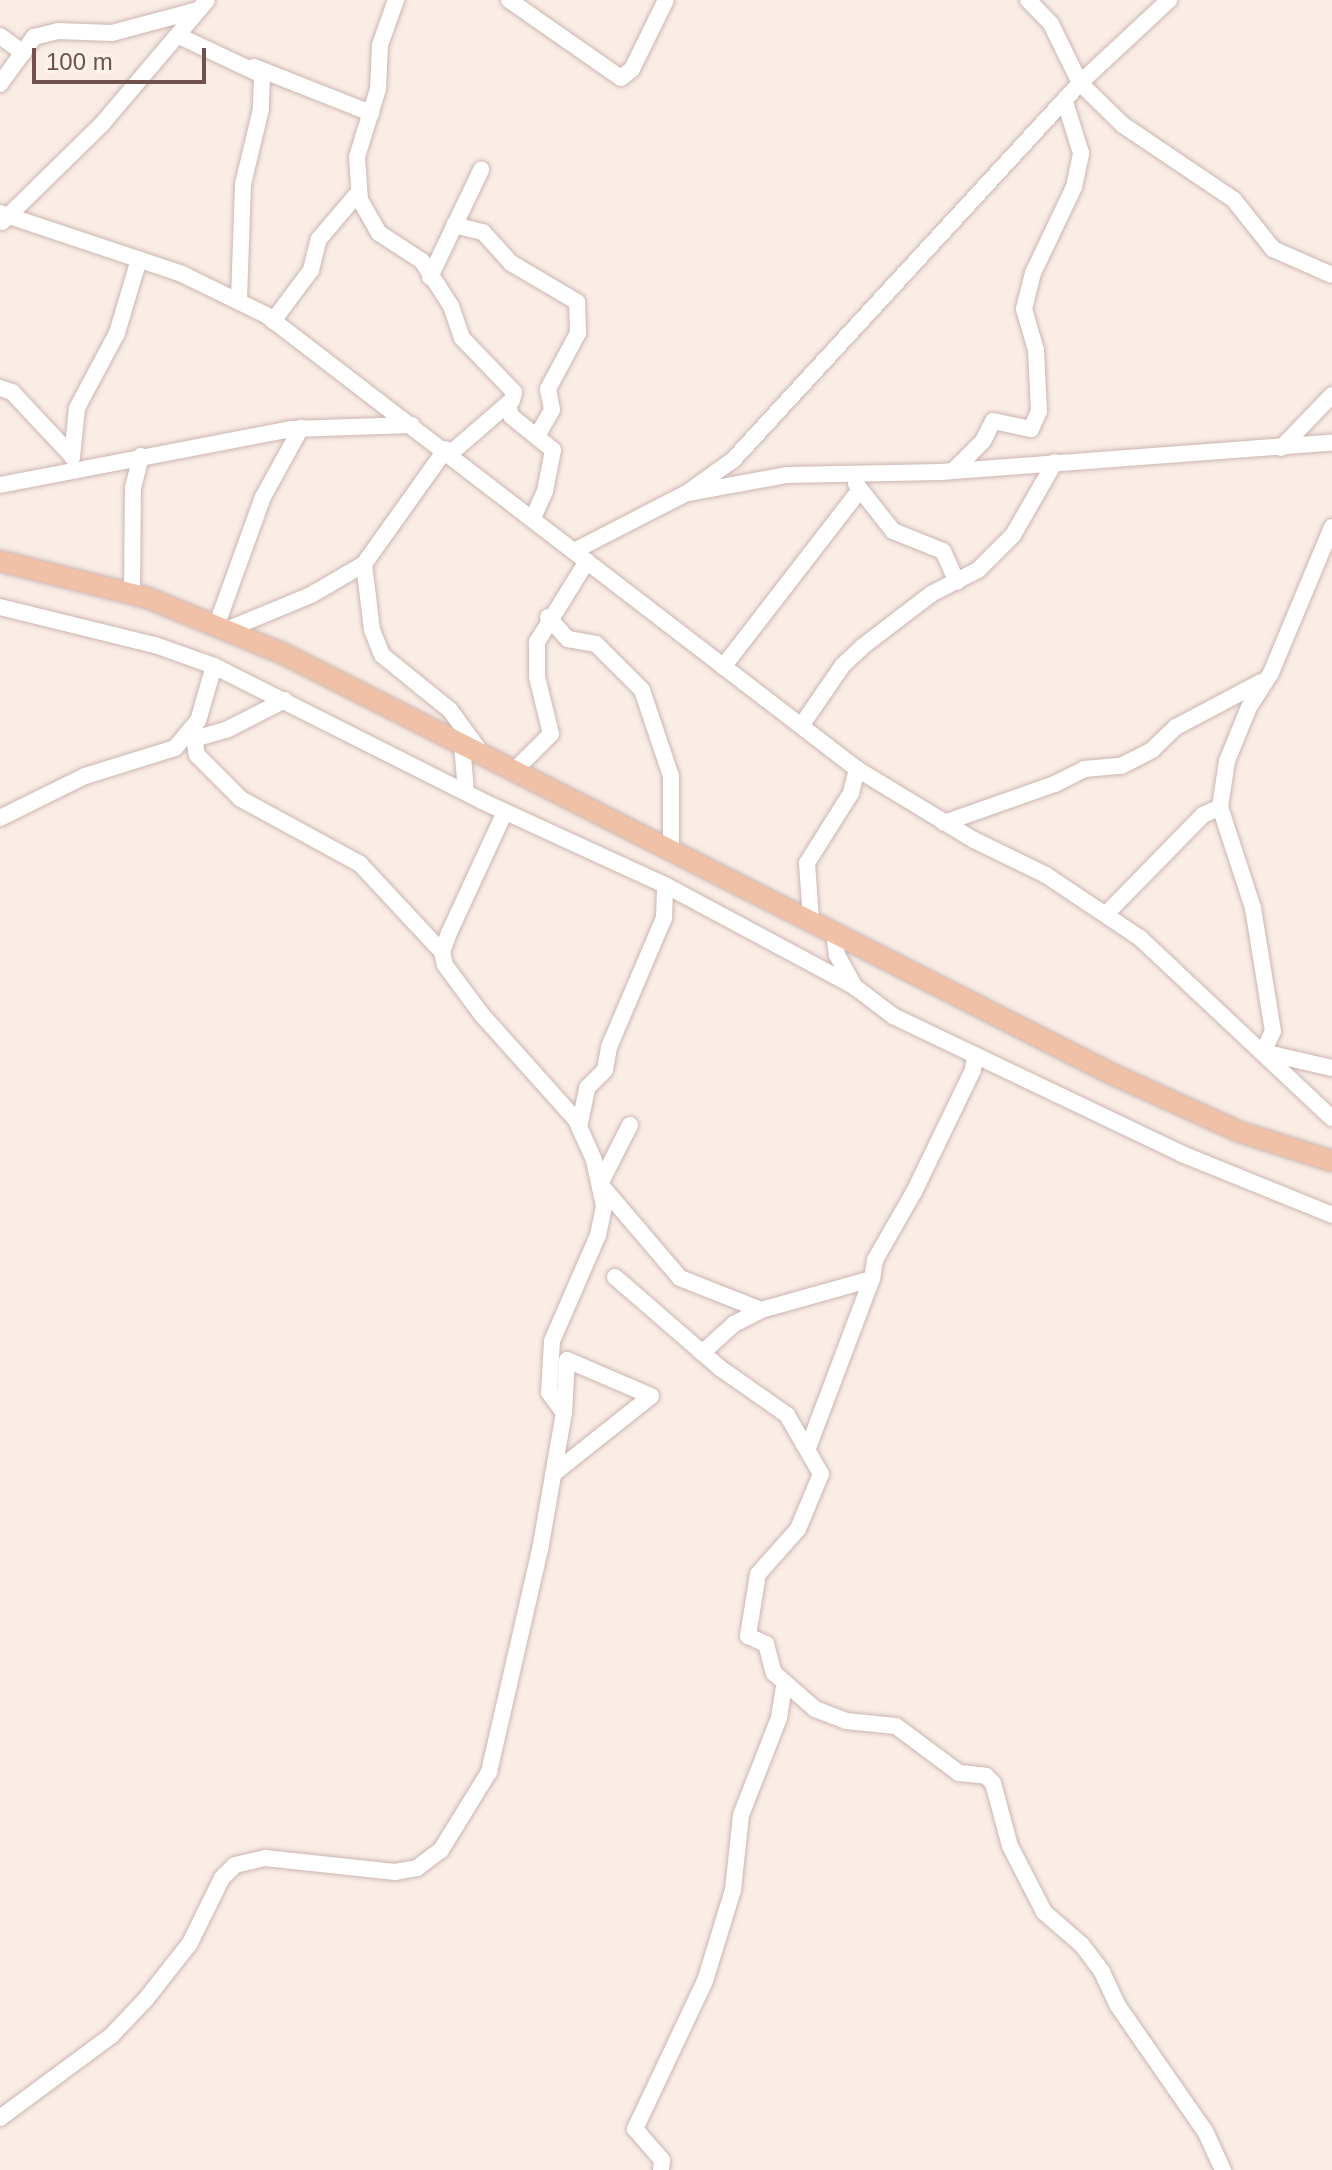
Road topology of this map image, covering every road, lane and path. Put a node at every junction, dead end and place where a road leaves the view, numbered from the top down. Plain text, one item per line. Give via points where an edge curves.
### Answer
1 (396, 0) edge
2 (509, 0) edge
3 (666, 0) edge
4 (1028, 0) edge
5 (1169, 0) edge
6 (203, 5) edge
7 (0, 36) edge
8 (179, 36) junction
9 (23, 53) junction
10 (252, 66) junction
11 (1080, 83) junction
12 (0, 84) edge
13 (1065, 102) junction
14 (371, 113) junction
15 (481, 170) dead end
16 (358, 193) junction
17 (3, 218) edge
18 (454, 225) junction
19 (139, 259) junction
20 (1332, 275) edge
21 (430, 277) junction
22 (239, 298) junction
23 (273, 321) junction
24 (0, 388) edge
25 (1332, 395) edge
26 (508, 404) junction
27 (414, 426) junction
28 (301, 428) junction
29 (537, 436) junction
30 (1332, 443) edge
31 (1281, 448) junction
32 (448, 451) junction
33 (141, 456) junction
34 (1055, 462) junction
35 (73, 463) junction
36 (953, 471) junction
37 (855, 484) junction
38 (0, 485) edge
39 (687, 493) junction
40 (533, 518) junction
41 (1332, 527) edge
42 (581, 556) junction
43 (0, 561) edge
44 (364, 564) junction
45 (957, 582) junction
46 (132, 594) junction
47 (0, 607) edge
48 (548, 617) junction
49 (223, 627) junction
50 (214, 666) junction
51 (723, 667) junction
52 (1271, 673) junction
53 (285, 700) junction
54 (801, 726) junction
55 (194, 735) junction
56 (462, 744) junction
57 (482, 754) junction
58 (857, 769) junction
59 (515, 770) junction
60 (466, 792) junction
61 (1220, 807) junction
62 (505, 812) junction
63 (0, 818) edge
64 (944, 823) junction
65 (671, 849) junction
66 (665, 885) junction
67 (1107, 913) junction
68 (811, 920) junction
69 (834, 932) junction
70 (442, 952) junction
71 (855, 987) junction
72 (1263, 1052) junction
73 (975, 1055) junction
74 (1332, 1068) edge
75 (1332, 1118) edge
76 (630, 1125) dead end
77 (579, 1127) junction
78 (1332, 1161) edge
79 (600, 1184) junction
80 (1332, 1215) edge
81 (615, 1277) dead end
82 (872, 1279) junction
83 (761, 1310) junction
84 (702, 1353) junction
85 (564, 1413) junction
86 (808, 1448) junction
87 (553, 1474) junction
88 (785, 1682) junction
89 (0, 2118) edge
90 (661, 2170) edge
91 (1223, 2170) edge

1 - 14 street via 380,45
2 - 3 street via 621,78 629,74
4 - 11 street via 1051,24
5 - 11 street
6 - 8 street
6 - 9 street via 112,33 39,35
7 - 9 street
8 - 10 street
8 - 17 street via 102,124
9 - 12 street
10 - 14 street
10 - 22 street via 262,75 261,109 243,184
11 - 13 street
11 - 20 street via 1150,146 1234,200 1273,249
13 - 36 street via 1081,153 1074,187 1033,273 1024,309 1036,350 1039,411 1031,429 993,421 983,441
13 - 39 street via 766,427
14 - 16 street via 357,157
15 - 18 street
16 - 21 street via 379,233 422,261
16 - 23 street via 319,239 311,270
17 - 19 street
18 - 21 street
18 - 29 street via 483,232 511,263 577,302 578,333 548,389 552,410
19 - 22 street
19 - 35 street via 117,333 77,408
21 - 26 street via 451,306 462,338 511,386 514,397
22 - 23 street
23 - 27 street
24 - 35 street via 15,395
25 - 31 street
26 - 29 street via 511,416
26 - 32 street
27 - 28 street
27 - 32 street
28 - 33 street
28 - 49 street via 258,508
29 - 40 street via 553,452
30 - 31 street
31 - 34 street
32 - 40 street
32 - 44 street
33 - 35 street
33 - 46 street via 133,499
34 - 36 street
34 - 45 street via 1013,535
35 - 38 street
36 - 37 street
37 - 39 street via 787,475
37 - 45 street via 893,531 943,551
37 - 51 street
39 - 42 street
40 - 42 street
41 - 52 street
42 - 48 street
42 - 51 street
43 - 46 main road
44 - 49 street via 311,595
44 - 57 street via 372,630 382,655 450,710
45 - 54 street via 931,594 862,647 843,665
46 - 49 main road
47 - 50 street via 155,645
48 - 59 street via 535,654 551,734
48 - 65 street via 568,639 596,644 642,690 671,776
49 - 56 main road
50 - 53 street
50 - 55 street
51 - 54 street
52 - 61 street via 1249,707 1227,761
52 - 64 street via 1237,697 1176,727 1152,750 1121,766 1084,769
53 - 55 street via 226,730
53 - 60 street
54 - 58 street
55 - 63 street via 158,756 85,776
55 - 70 street via 197,755 241,799 360,864
56 - 57 main road
56 - 60 street
57 - 59 main road
58 - 64 street
58 - 68 street via 851,793 807,863
59 - 65 main road
60 - 62 street
61 - 67 street via 1203,815
61 - 72 street via 1253,908 1273,1031
62 - 66 street
62 - 70 street
64 - 67 street
65 - 68 main road
66 - 71 street
66 - 77 street via 664,918 609,1047 605,1070 587,1088
67 - 72 street
68 - 69 main road
69 - 71 street via 837,955
69 - 78 main road via 1141,1087 1240,1132
70 - 77 street via 459,988 555,1092
71 - 73 street via 893,1016
72 - 74 street
72 - 75 street
73 - 80 street via 1182,1154
73 - 82 street via 973,1070 914,1192 875,1260
76 - 79 street
77 - 79 street
79 - 83 street via 680,1278
79 - 85 street via 604,1206 598,1235 552,1341 549,1392
81 - 84 street
82 - 83 street
82 - 86 street
83 - 84 street via 734,1324
84 - 86 street via 787,1415
85 - 87 street
85 - 87 street via 567,1360 651,1396
86 - 88 street via 821,1474 817,1490 797,1530 759,1571 748,1636 766,1644 774,1673
87 - 89 street via 489,1772 441,1850 425,1864 395,1872 265,1858 235,1865 222,1878 190,1943 137,2009 111,2036
88 - 90 street via 779,1718 741,1815 733,1890 705,1981 635,2129 662,2160
88 - 91 street via 817,1710 846,1721 896,1726 959,1773 992,1781 1010,1846 1044,1912 1082,1945 1102,1972 1118,2006 1205,2131

